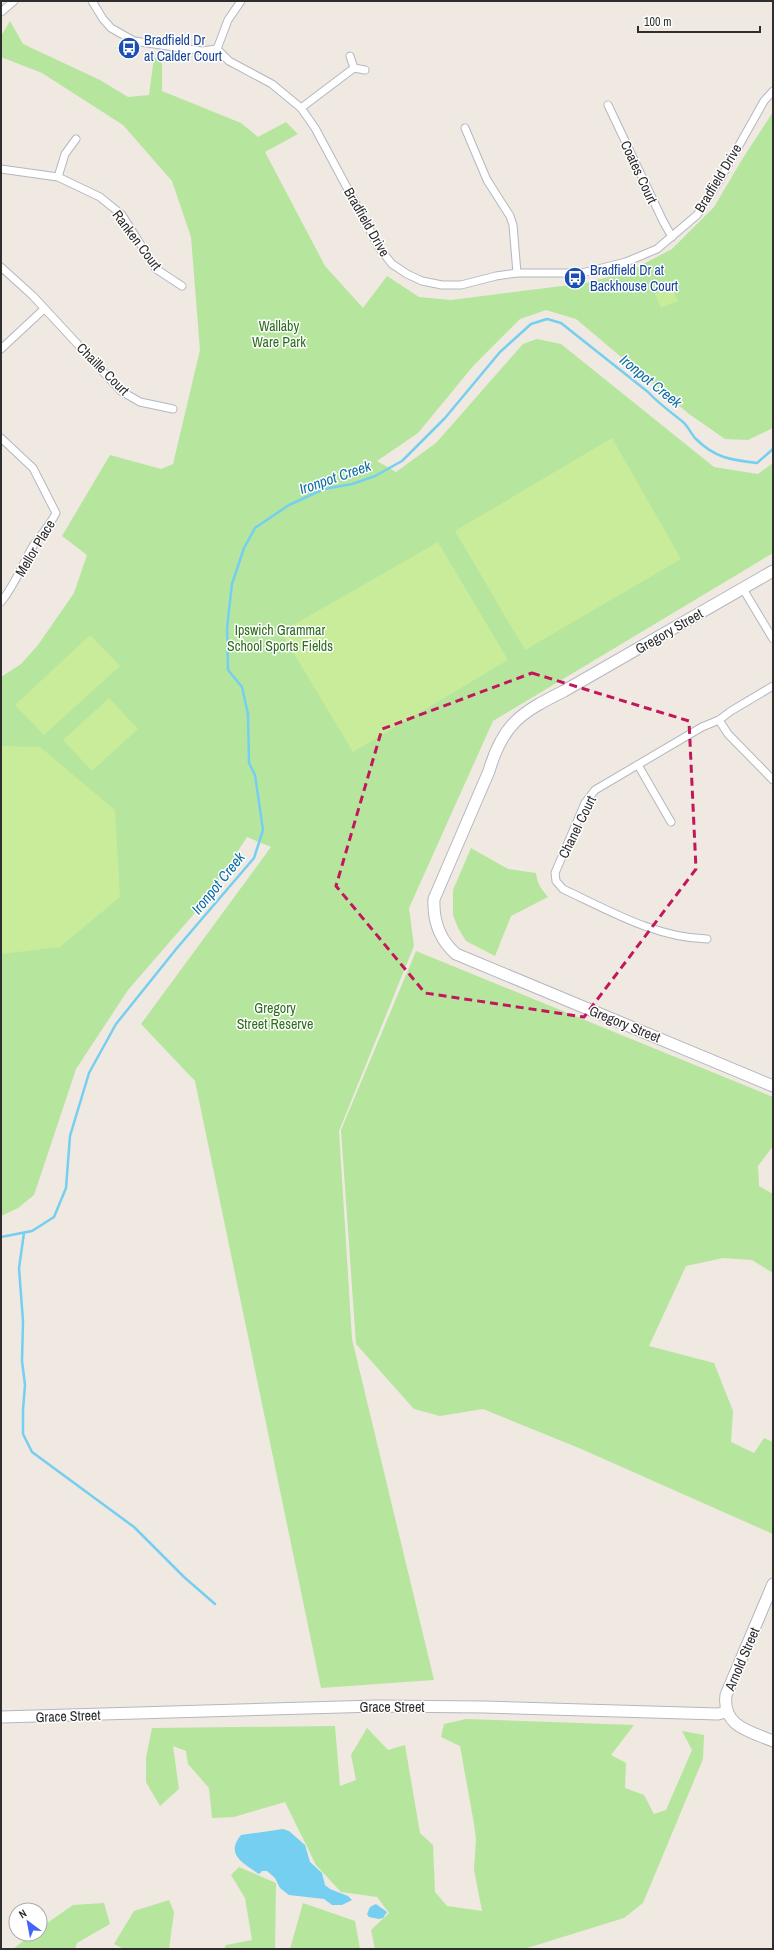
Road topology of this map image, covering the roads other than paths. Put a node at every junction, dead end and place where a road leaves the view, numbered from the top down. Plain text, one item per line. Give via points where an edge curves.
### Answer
1 (14, 1) edge
2 (92, 1) edge
3 (241, 1) edge
4 (1, 12) edge
5 (217, 49) junction
6 (350, 56) dead end
7 (354, 68) junction
8 (365, 70) dead end
9 (773, 91) edge
10 (608, 105) dead end
11 (301, 108) junction
12 (465, 128) dead end
13 (76, 140) dead end
14 (1, 169) edge
15 (58, 177) junction
16 (672, 237) junction
17 (1, 267) edge
18 (517, 273) junction
19 (182, 286) dead end
20 (44, 310) junction
21 (1, 349) edge
22 (173, 409) dead end
23 (1, 438) edge
24 (773, 571) edge
25 (744, 589) junction
26 (1, 602) edge
27 (773, 639) edge
28 (773, 686) edge
29 (719, 720) junction
30 (638, 764) junction
31 (773, 780) edge
32 (671, 822) dead end
33 (707, 939) dead end
34 (773, 1086) edge
35 (773, 1584) edge
36 (726, 1712) junction
37 (1, 1717) edge
38 (773, 1741) edge

1 - 4 street
2 - 5 street via 107,24 134,41 202,51
3 - 5 street via 228,20
5 - 11 street, Bradfield Drive via 229,61 272,84
6 - 7 street
7 - 8 street
7 - 11 street
9 - 16 street, Bradfield Drive via 764,101 697,215
10 - 16 street, Coates Court via 662,221
11 - 18 street, Bradfield Drive via 315,128 380,249 395,266 422,281 442,285 461,285
12 - 18 street via 487,180 510,216
13 - 15 street via 65,154
14 - 15 street, Ranken Court
15 - 19 street, Ranken Court via 100,197 122,215 156,269
16 - 18 street, Bradfield Drive via 657,249 626,262 582,274
17 - 20 street, Chaille Court via 33,296
20 - 21 street
20 - 22 street, Chaille Court via 121,391 140,402
23 - 26 street, Mellor Place via 33,468 56,513
24 - 25 main road, Gregory Street
25 - 27 street
25 - 34 main road, Gregory Street via 564,691 515,730 489,771 441,883 440,909 444,928 454,944 477,962
28 - 29 street, Chanel Court
29 - 30 street, Chanel Court
29 - 31 street via 728,734
30 - 32 street
30 - 33 street, Chanel Court via 600,787 587,799 555,873 556,881 562,889 635,922 686,939
35 - 36 main road, Arnold Street via 726,1694
36 - 37 main road, Grace Street via 718,1714 376,1706
36 - 38 main road via 743,1728

